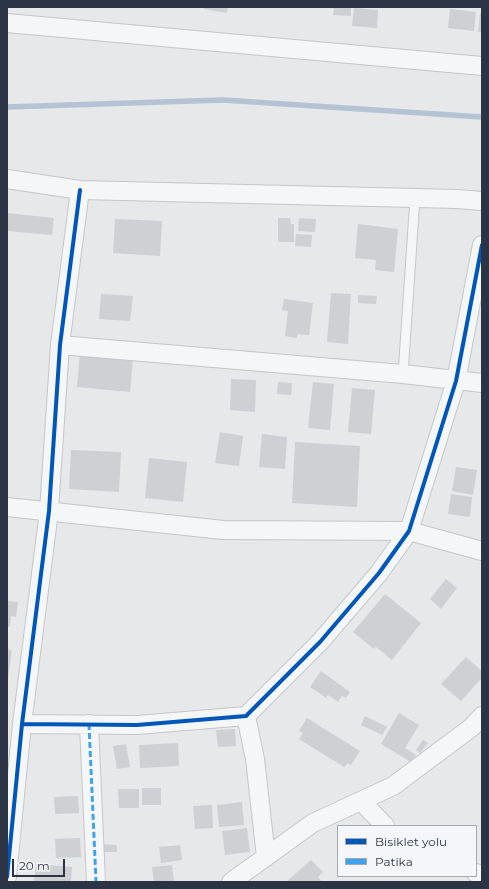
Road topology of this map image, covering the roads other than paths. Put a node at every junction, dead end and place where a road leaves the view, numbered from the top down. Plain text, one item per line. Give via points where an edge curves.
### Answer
1 (7, 23) edge
2 (482, 66) edge
3 (7, 179) edge
4 (80, 190) junction
5 (415, 198) junction
6 (482, 201) edge
7 (482, 245) edge
8 (60, 345) junction
9 (403, 374) junction
10 (456, 380) junction
11 (482, 383) edge
12 (7, 507) edge
13 (49, 512) junction
14 (409, 531) junction
15 (482, 551) edge
16 (246, 716) junction
17 (482, 716) edge
18 (22, 724) junction
19 (89, 724) junction
20 (361, 801) junction
21 (384, 825) edge
22 (266, 857) junction
23 (7, 877) edge
24 (96, 882) edge
25 (231, 882) edge

1 - 2 street
3 - 4 street
4 - 5 street
4 - 8 street
5 - 6 street
5 - 9 lane
7 - 10 street
8 - 9 street
8 - 13 street
9 - 10 street
10 - 11 street
10 - 14 street
12 - 13 street
13 - 14 street via 223,530
13 - 18 street
14 - 15 street
14 - 16 street via 379,573 320,642
16 - 19 street via 138,725
16 - 22 street via 255,759
17 - 20 street via 472,727 393,786
18 - 19 street
18 - 23 street
19 - 24 street
20 - 21 street
20 - 22 street via 313,823
22 - 25 street

